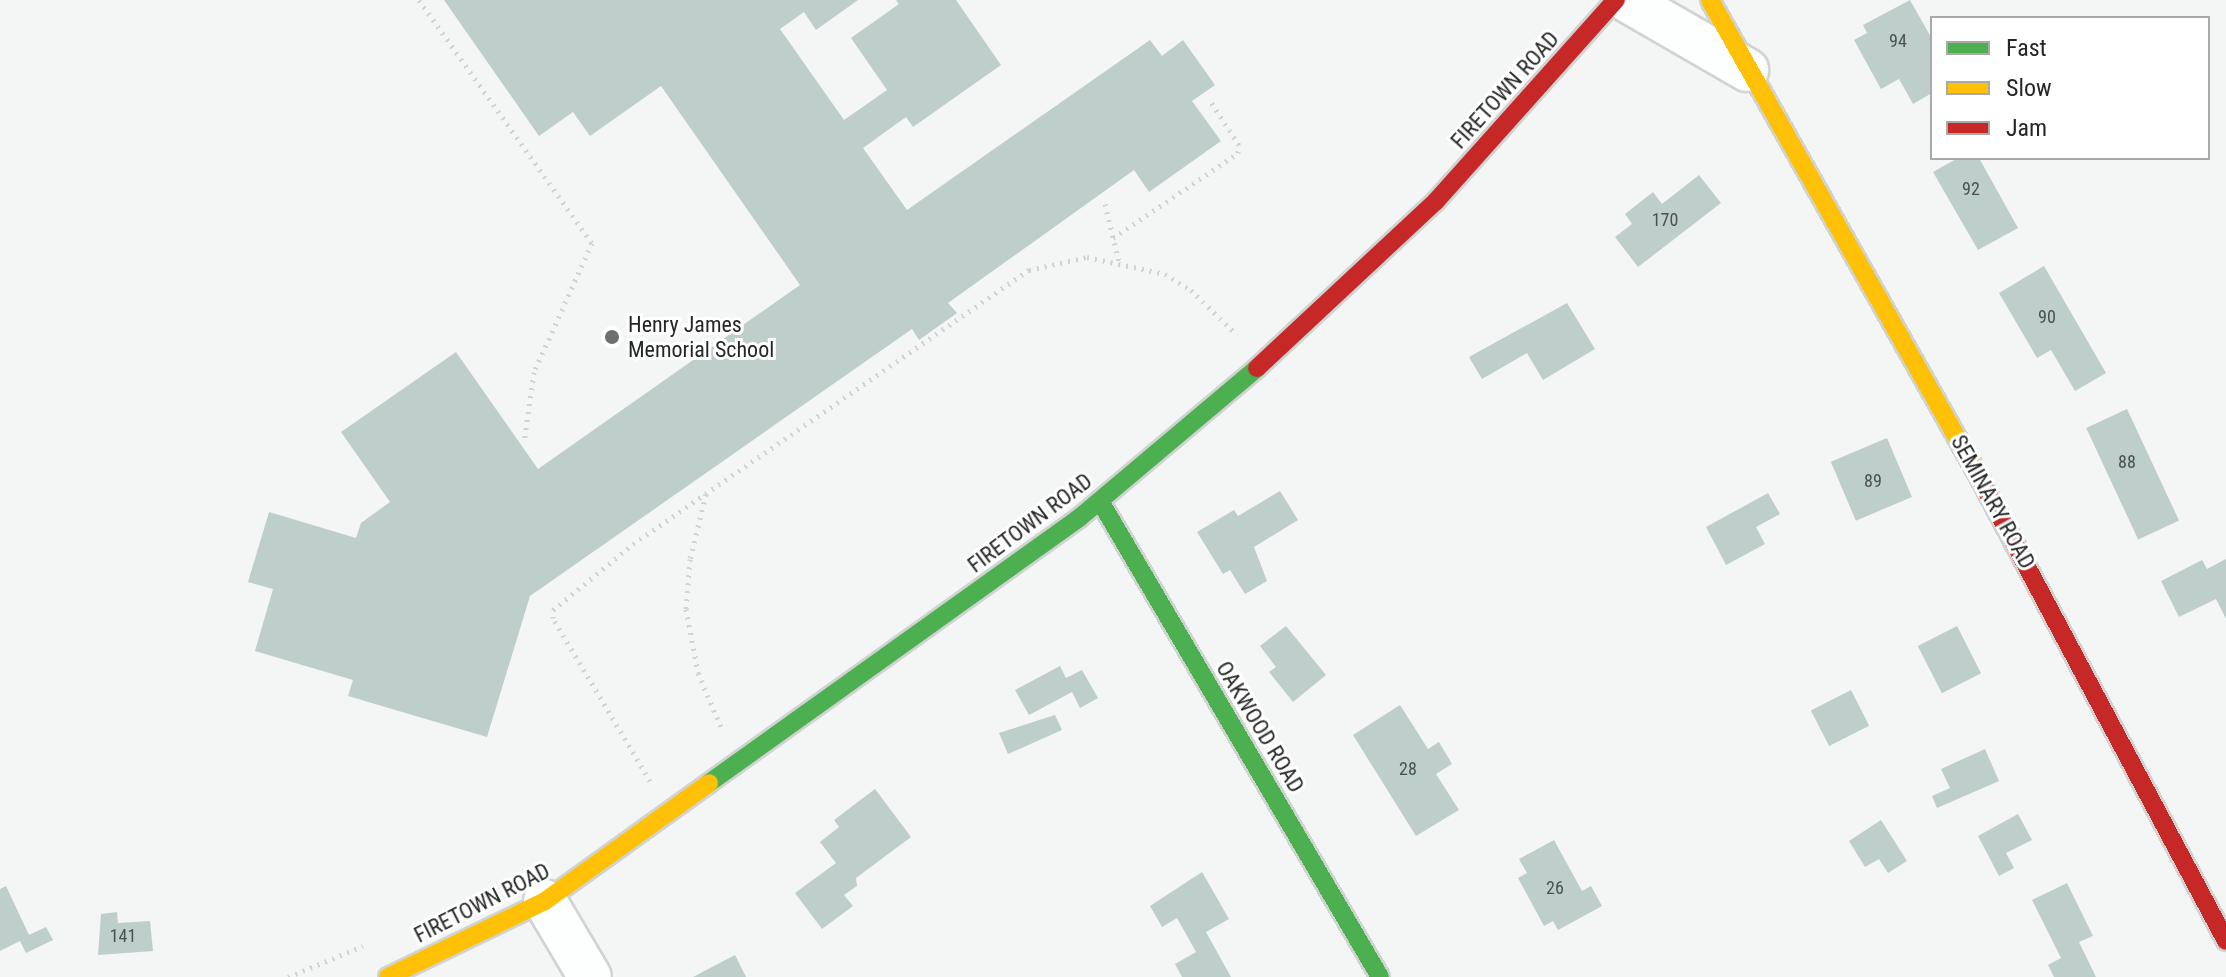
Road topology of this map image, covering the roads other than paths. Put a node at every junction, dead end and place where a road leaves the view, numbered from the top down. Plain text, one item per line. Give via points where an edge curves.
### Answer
1 (1616, 0) edge
2 (1626, 0) edge
3 (1710, 0) edge
4 (1747, 70) junction
5 (1100, 501) junction
6 (545, 901) junction
7 (2226, 941) edge
8 (388, 977) edge
9 (590, 977) edge
10 (1380, 977) edge

1 - 5 street, FIRETOWN ROAD via 1436,201 1247,377
2 - 4 street, SEMINARY ROAD
3 - 4 street, SEMINARY ROAD
4 - 7 street, SEMINARY ROAD via 1862,262
5 - 6 street, FIRETOWN ROAD
5 - 10 street, OAKWOOD ROAD
6 - 8 street, FIRETOWN ROAD
6 - 9 street

